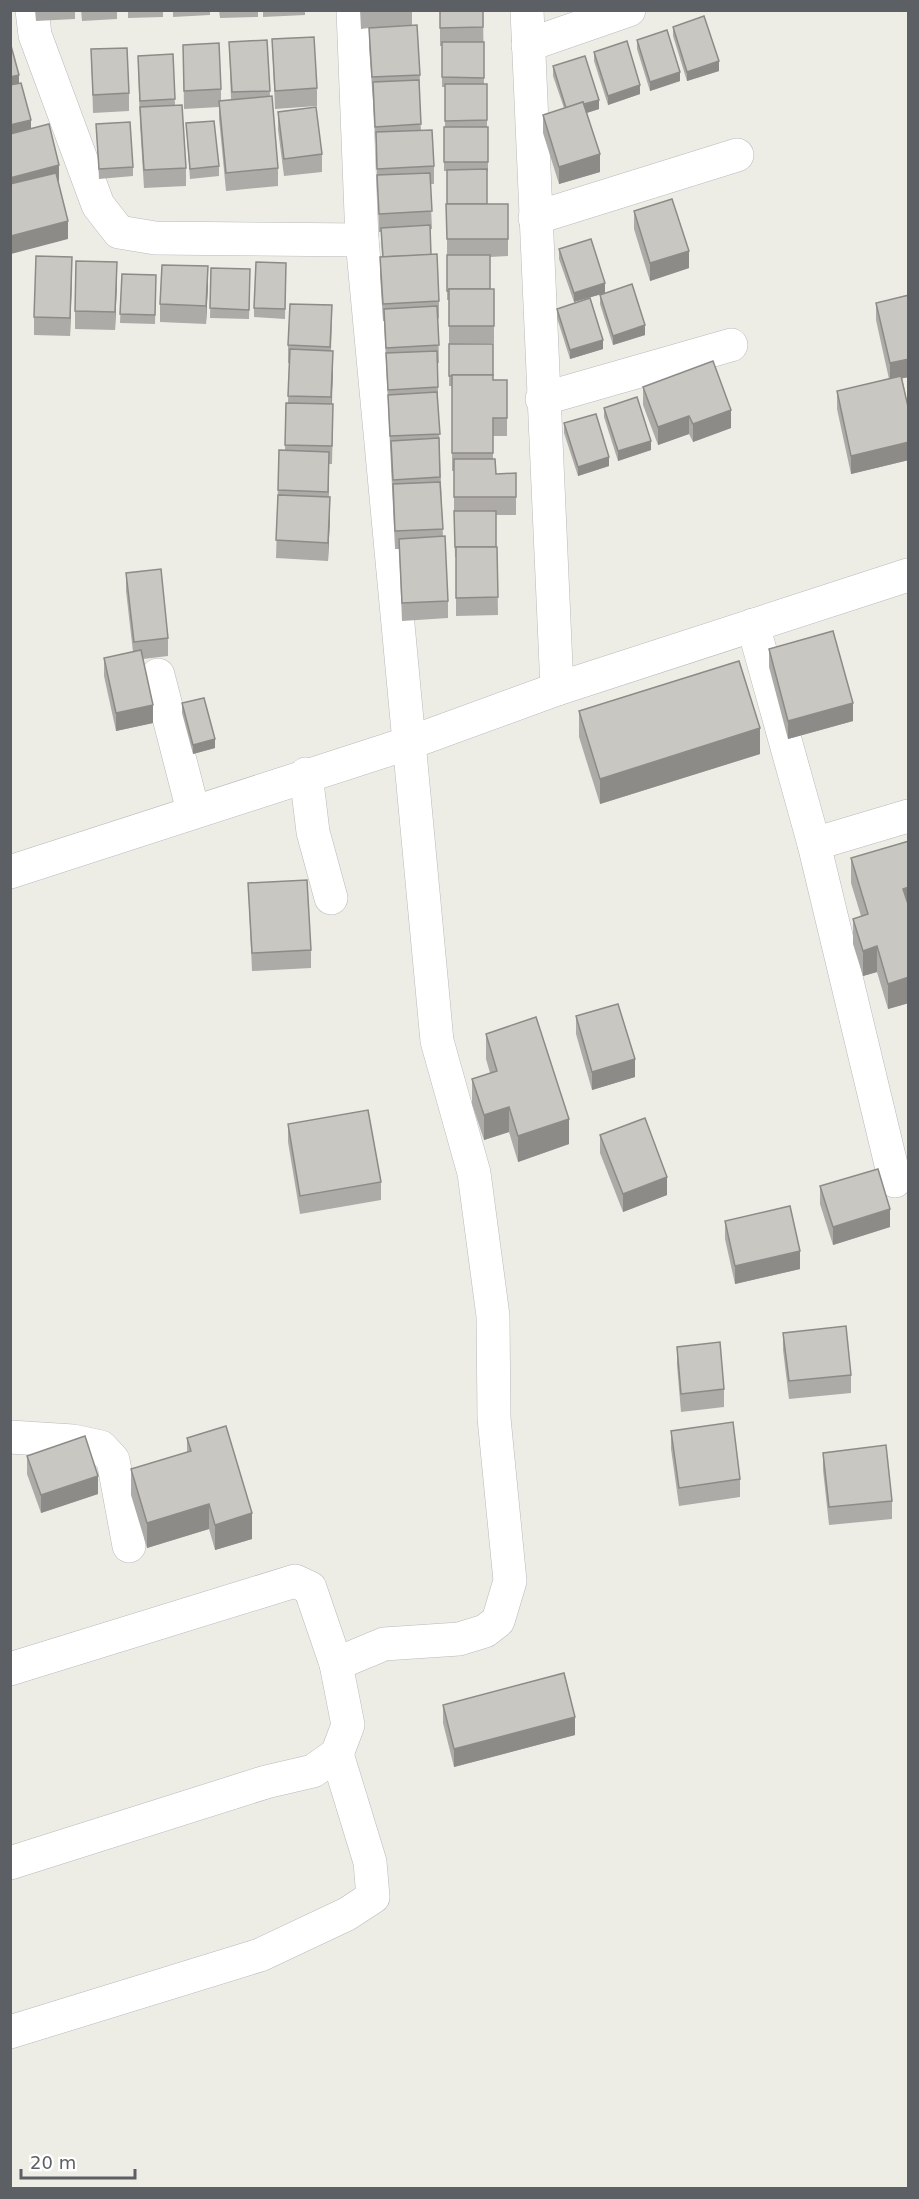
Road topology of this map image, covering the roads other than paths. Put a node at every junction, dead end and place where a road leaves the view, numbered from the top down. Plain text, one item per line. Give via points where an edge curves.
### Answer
1 (32, 10) edge
2 (353, 10) edge
3 (527, 10) edge
4 (630, 10) edge
5 (528, 45) junction
6 (737, 155) dead end
7 (535, 218) junction
8 (362, 240) junction
9 (731, 345) dead end
10 (542, 399) junction
11 (909, 575) edge
12 (753, 625) junction
13 (158, 675) dead end
14 (557, 689) junction
15 (409, 743) junction
16 (306, 774) junction
17 (193, 811) junction
18 (909, 816) edge
19 (814, 844) junction
20 (10, 872) edge
21 (331, 898) dead end
22 (895, 1181) dead end
23 (10, 1437) edge
24 (129, 1546) dead end
25 (336, 1664) junction
26 (10, 1669) edge
27 (337, 1754) junction
28 (10, 1863) edge
29 (10, 2032) edge

1 - 8 street via 35,35 98,205 119,232 155,238
2 - 8 street
3 - 5 street
4 - 5 street
5 - 7 street
6 - 7 street
7 - 10 street
8 - 15 street
9 - 10 street
10 - 14 street
11 - 12 street
12 - 14 street
12 - 19 street
13 - 17 street
14 - 15 street
15 - 16 street
15 - 25 street via 437,1041 474,1173 493,1316 494,1418 510,1581 498,1621 485,1631 459,1639 384,1644
16 - 17 street
16 - 21 street via 313,832
17 - 20 street
18 - 19 street
19 - 22 street
23 - 24 street via 100,1447 113,1460
25 - 26 street via 310,1588 296,1581
25 - 27 street via 348,1725
27 - 28 street via 313,1771 266,1782
27 - 29 street via 370,1862 373,1897 347,1914 260,1955

